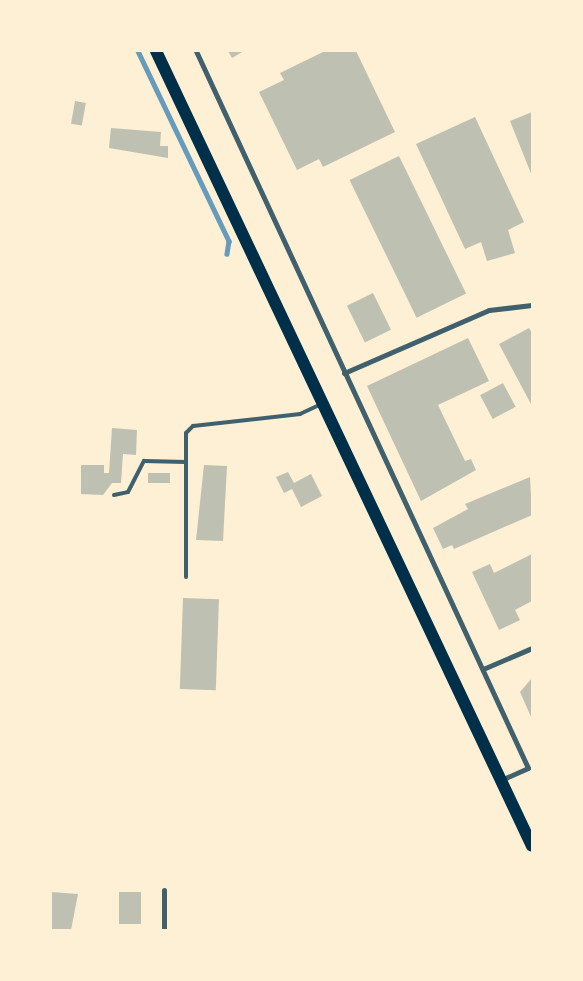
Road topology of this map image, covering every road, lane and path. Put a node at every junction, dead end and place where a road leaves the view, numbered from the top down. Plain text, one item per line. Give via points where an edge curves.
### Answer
1 (156, 51) edge
2 (196, 51) edge
3 (532, 305) edge
4 (344, 373) junction
5 (321, 404) junction
6 (186, 462) junction
7 (114, 495) dead end
8 (186, 577) dead end
9 (532, 648) edge
10 (483, 669) junction
11 (530, 768) edge
12 (501, 781) junction
13 (532, 846) edge
14 (164, 890) dead end
15 (164, 930) edge

1 - 5 main road
2 - 4 street
3 - 4 street via 489,310
4 - 10 street
5 - 6 lane via 300,414 193,426 186,433
5 - 12 main road
6 - 7 lane via 144,461 128,492
6 - 8 lane
9 - 10 street
10 - 11 street
11 - 12 street
12 - 13 main road
14 - 15 street

